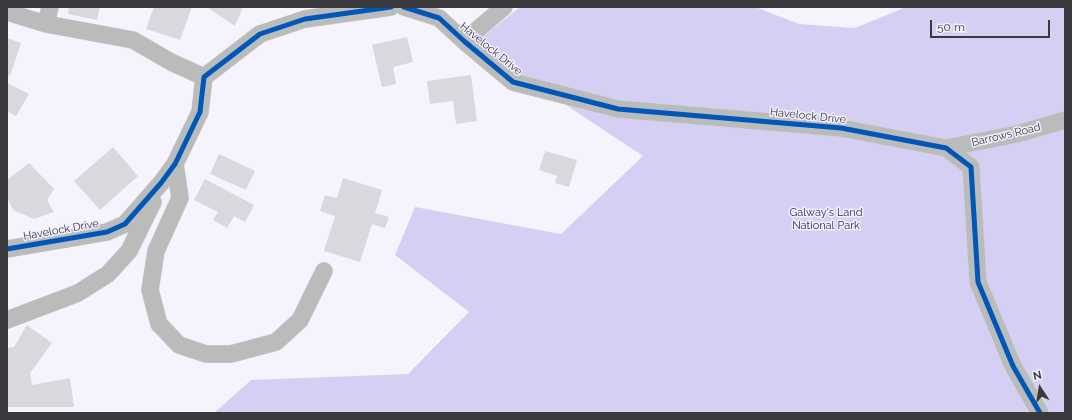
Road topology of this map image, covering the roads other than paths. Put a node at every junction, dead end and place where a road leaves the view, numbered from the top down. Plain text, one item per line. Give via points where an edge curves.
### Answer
1 (50, 7) edge
2 (391, 7) edge
3 (404, 7) edge
4 (504, 7) edge
5 (7, 12) edge
6 (46, 24) junction
7 (464, 41) junction
8 (204, 77) junction
9 (1065, 120) edge
10 (946, 148) junction
11 (176, 164) junction
12 (161, 183) junction
13 (7, 250) edge
14 (324, 271) dead end
15 (7, 320) edge
16 (1040, 413) edge

1 - 6 street
2 - 8 street via 305,19 260,34
3 - 7 street, Havelock Drive via 438,18
4 - 7 street
5 - 6 street
6 - 8 street via 133,40
7 - 10 street, Havelock Drive via 513,82 618,109 841,128
8 - 11 street, Havelock Drive via 200,112
9 - 10 street, Barrows Road via 1018,134
10 - 16 street, Havelock Drive via 971,167 978,282 1013,366
11 - 12 street, Havelock Drive
11 - 14 street via 180,198 156,251 150,290 159,324 179,345 206,354 231,354 276,342 300,320
12 - 13 street, Havelock Drive via 125,224 107,232
12 - 15 street via 129,251 108,274 78,293

